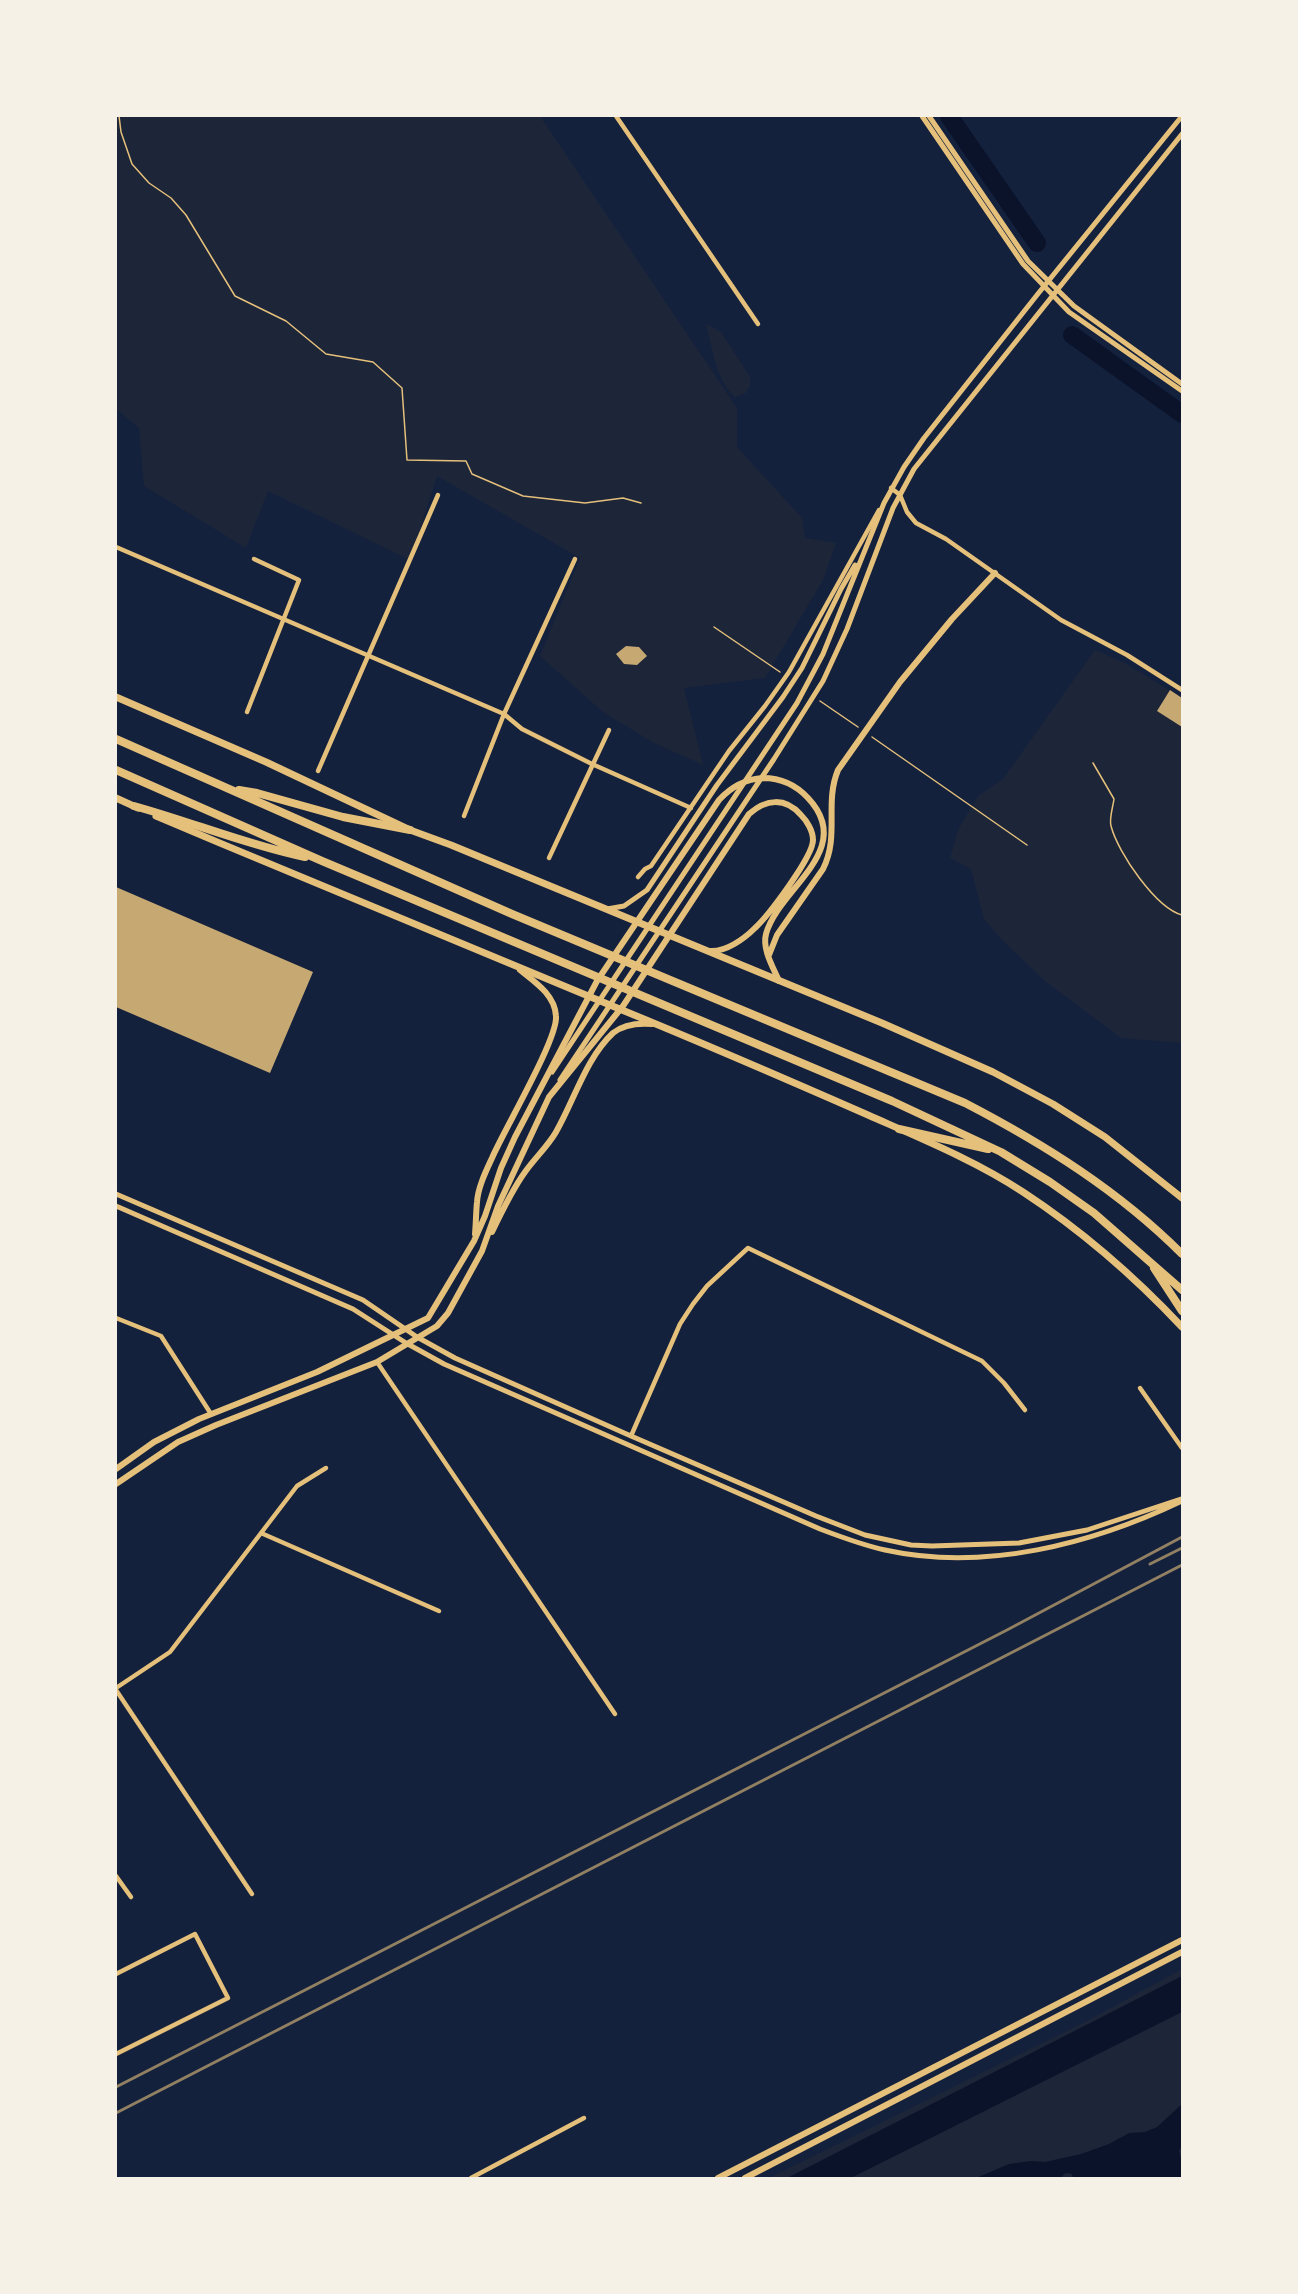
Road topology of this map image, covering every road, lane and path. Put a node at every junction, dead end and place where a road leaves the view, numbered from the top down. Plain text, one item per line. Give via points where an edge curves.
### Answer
1 (119, 116) edge
2 (616, 116) edge
3 (922, 116) edge
4 (929, 116) edge
5 (1182, 116) edge
6 (1182, 134) edge
7 (1046, 284) junction
8 (1055, 292) junction
9 (758, 324) dead end
10 (1182, 384) edge
11 (1182, 391) edge
12 (891, 488) junction
13 (438, 495) dead end
14 (900, 495) junction
15 (884, 502) junction
16 (641, 503) dead end
17 (116, 547) edge
18 (864, 551) junction
19 (254, 559) dead end
20 (575, 559) dead end
21 (995, 573) junction
22 (284, 618) junction
23 (369, 655) junction
24 (1182, 690) edge
25 (116, 698) edge
26 (247, 712) dead end
27 (504, 714) junction
28 (609, 730) dead end
29 (116, 739) edge
30 (1093, 763) dead end
31 (592, 764) junction
32 (116, 770) edge
33 (318, 771) dead end
34 (230, 789) junction
35 (116, 798) edge
36 (134, 806) junction
37 (691, 808) junction
38 (464, 816) dead end
39 (410, 830) junction
40 (549, 858) dead end
41 (322, 861) junction
42 (638, 877) dead end
43 (603, 909) junction
44 (1182, 915) edge
45 (704, 950) junction
46 (769, 955) junction
47 (515, 966) junction
48 (779, 981) junction
49 (665, 1027) junction
50 (539, 1091) junction
51 (549, 1096) junction
52 (899, 1129) junction
53 (1001, 1152) junction
54 (116, 1194) edge
55 (1182, 1198) edge
56 (116, 1206) edge
57 (474, 1241) junction
58 (482, 1251) junction
59 (1182, 1254) edge
60 (1148, 1260) junction
61 (1182, 1290) edge
62 (1182, 1311) edge
63 (116, 1318) edge
64 (1182, 1327) edge
65 (406, 1330) junction
66 (394, 1336) junction
67 (417, 1337) junction
68 (406, 1343) junction
69 (377, 1362) junction
70 (1140, 1388) dead end
71 (1025, 1410) dead end
72 (211, 1414) junction
73 (631, 1436) junction
74 (1182, 1448) edge
75 (326, 1468) dead end
76 (116, 1469) edge
77 (116, 1484) edge
78 (1182, 1500) edge
79 (261, 1533) junction
80 (439, 1611) dead end
81 (116, 1689) edge
82 (615, 1714) dead end
83 (116, 1876) edge
84 (252, 1894) dead end
85 (131, 1897) dead end
86 (1182, 1940) edge
87 (1182, 1953) edge
88 (116, 1974) edge
89 (116, 2054) edge
90 (584, 2118) dead end
91 (471, 2178) edge
92 (718, 2178) edge
93 (745, 2178) edge

1 - 16 path via 132,164 186,215 235,296 286,321 326,354 373,362 402,388 407,460 466,461 472,474 523,496 585,503 623,498
2 - 9 street
3 - 7 street via 1023,264
4 - 7 street
5 - 7 street
6 - 8 street
7 - 8 street
7 - 12 street via 924,438
8 - 10 street
8 - 11 street via 1069,312
8 - 14 street via 932,444
12 - 14 street
12 - 15 street
13 - 23 street
14 - 21 street via 916,523
14 - 51 street via 835,657 807,709
15 - 18 street
15 - 37 street via 789,672
17 - 22 street
18 - 43 street via 802,668 647,890 624,906
18 - 50 street via 823,654 797,703
19 - 22 street via 299,580
20 - 27 street
21 - 24 street via 1060,620
21 - 46 main road via 900,682 838,770 832,785 829,857 777,935
22 - 23 street
22 - 26 street
23 - 27 street
23 - 33 street
25 - 39 main road via 257,758
27 - 31 street via 522,729
27 - 38 street
28 - 31 street
29 - 34 highway
30 - 44 path via 1114,799 1110,824 1118,844 1149,889 1173,913
31 - 37 street
31 - 40 street
32 - 41 highway
34 - 39 highway
34 - 59 highway via 512,914 965,1103 1063,1158 1118,1197
35 - 36 main road
36 - 41 highway via 245,842
36 - 47 main road
37 - 42 street via 651,866
39 - 43 main road
41 - 53 highway via 849,1083
43 - 45 main road
45 - 48 main road
45 - 51 main road via 722,950 756,927 805,863 813,840 805,819 789,804 772,801 749,814 623,1006
46 - 48 main road
46 - 50 main road via 765,944 769,926 812,867 822,845 822,823 812,802 794,786 775,779 742,783 719,800 597,981
47 - 49 main road
47 - 57 main road via 549,996 556,1025 480,1188
48 - 55 main road via 926,1041 1053,1104 1106,1137
49 - 52 main road
49 - 58 main road via 642,1023 614,1033 581,1079 556,1132 512,1193
50 - 57 main road via 501,1168
51 - 58 main road via 498,1206
52 - 53 highway
52 - 64 main road via 1022,1191 1140,1284
53 - 60 highway via 1094,1213
54 - 65 street via 363,1300
56 - 66 street via 354,1309
57 - 65 main road via 434,1311
58 - 67 main road via 448,1313 437,1326
60 - 61 highway
60 - 62 highway
63 - 72 street via 161,1336
65 - 66 main road
65 - 67 street
66 - 68 street
66 - 72 main road
67 - 68 main road
67 - 73 street via 455,1358
68 - 69 main road
68 - 78 street via 444,1364 820,1529 885,1550 948,1557 1038,1550 1087,1538
69 - 77 main road via 178,1442
69 - 82 street
70 - 74 street
71 - 73 street via 982,1361 748,1248 707,1286 680,1324
72 - 76 main road via 154,1442
73 - 78 street via 840,1526 911,1545 972,1546 1040,1540 1087,1530
75 - 79 street via 297,1486
79 - 80 street
79 - 81 street via 171,1652
81 - 84 street
83 - 85 street
86 - 92 main road
87 - 93 main road
88 - 89 street via 195,1934 228,1998
90 - 91 street

